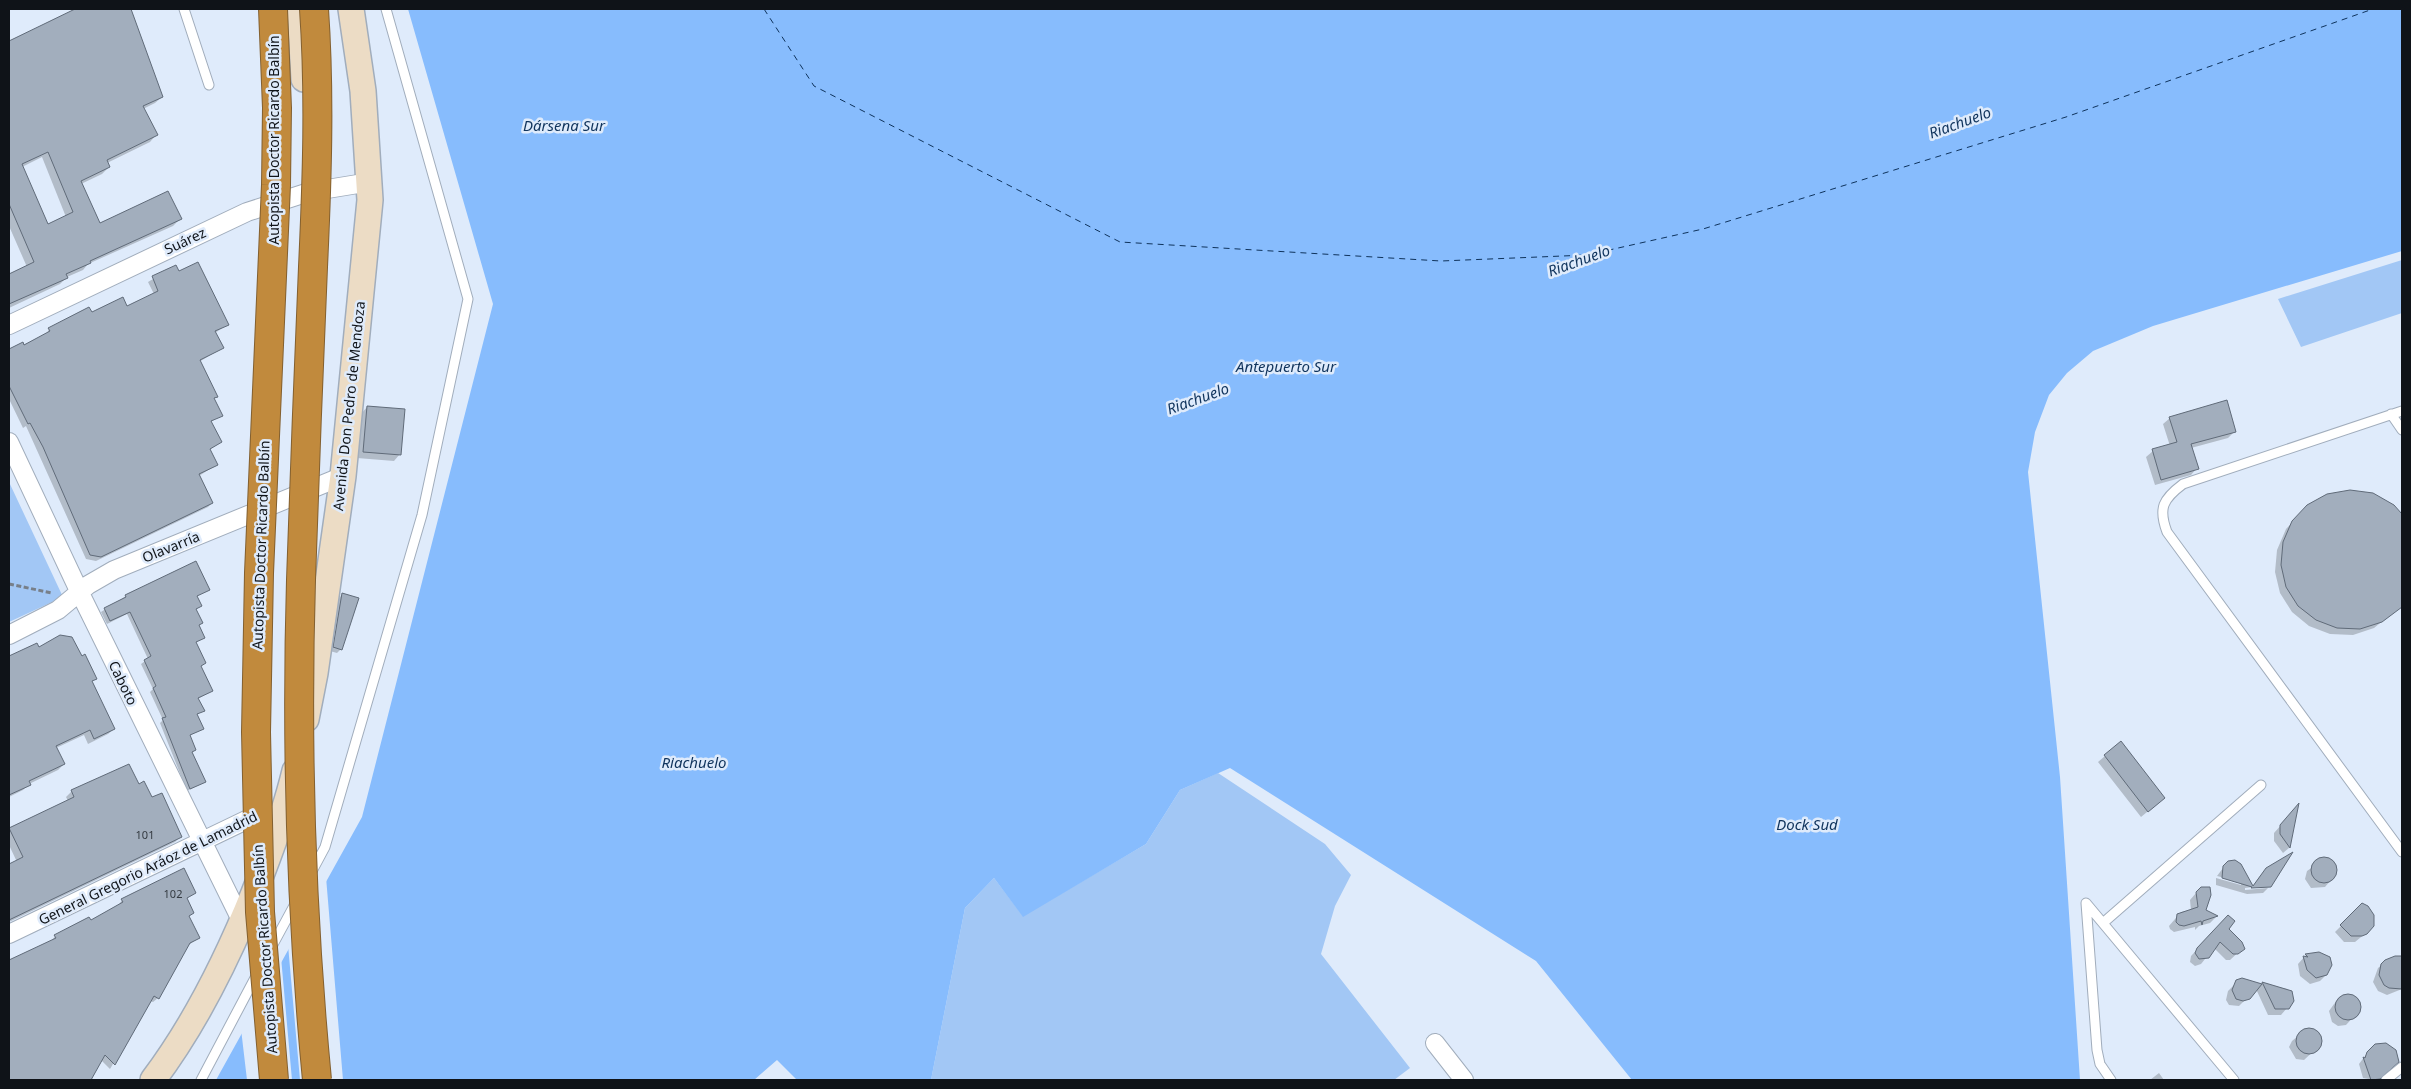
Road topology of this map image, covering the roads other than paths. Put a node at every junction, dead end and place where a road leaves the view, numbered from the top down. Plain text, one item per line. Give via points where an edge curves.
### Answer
1 (184, 9) edge
2 (273, 9) edge
3 (300, 9) edge
4 (314, 9) edge
5 (350, 9) edge
6 (386, 9) edge
7 (209, 85) dead end
8 (370, 182) junction
9 (309, 192) junction
10 (9, 325) edge
11 (2402, 411) edge
12 (2391, 414) junction
13 (2402, 430) edge
14 (9, 442) edge
15 (343, 476) junction
16 (296, 495) junction
17 (80, 593) junction
18 (9, 635) edge
19 (2261, 786) dead end
20 (287, 801) junction
21 (201, 842) junction
22 (2402, 852) edge
23 (242, 922) junction
24 (2103, 923) junction
25 (9, 934) edge
26 (1436, 1043) dead end
27 (2402, 1067) edge
28 (2110, 1079) edge
29 (153, 1080) edge
30 (200, 1080) edge
31 (274, 1080) edge
32 (317, 1080) edge
33 (1464, 1080) edge
34 (2234, 1080) edge
35 (2386, 1080) edge

1 - 7 lane
2 - 31 highway, Autopista Doctor Ricardo Balbín, bridge via 276,185 259,572 256,732 260,912
3 - 9 main road, Avenida Don Pedro de Mendoza
4 - 32 highway, bridge via 316,186 298,748 302,890
5 - 8 main road, Avenida Don Pedro de Mendoza via 363,91
6 - 30 lane via 468,299 422,515 325,848
8 - 9 street, Suárez
8 - 15 main road, Avenida Don Pedro de Mendoza
9 - 10 street, Suárez via 247,212
9 - 16 main road, Avenida Don Pedro de Mendoza
11 - 12 lane
12 - 13 lane
12 - 22 lane via 2183,484 2168,496 2162,518 2167,532
14 - 17 street, Caboto
15 - 16 street, Olavarría
15 - 20 main road, Avenida Don Pedro de Mendoza via 316,673
16 - 17 street, Olavarría via 114,570
16 - 20 main road, Avenida Don Pedro de Mendoza
17 - 18 street, Olavarría via 52,614
17 - 21 street, Caboto
19 - 24 lane
20 - 21 street, General Gregorio Aráoz de Lamadrid
20 - 23 main road, Avenida Don Pedro de Mendoza
21 - 23 street, Caboto
21 - 25 street, General Gregorio Aráoz de Lamadrid
23 - 29 main road, Avenida Don Pedro de Mendoza via 221,972
24 - 28 lane via 2086,902 2097,1050 2100,1064
24 - 34 lane
26 - 33 street
27 - 35 lane

